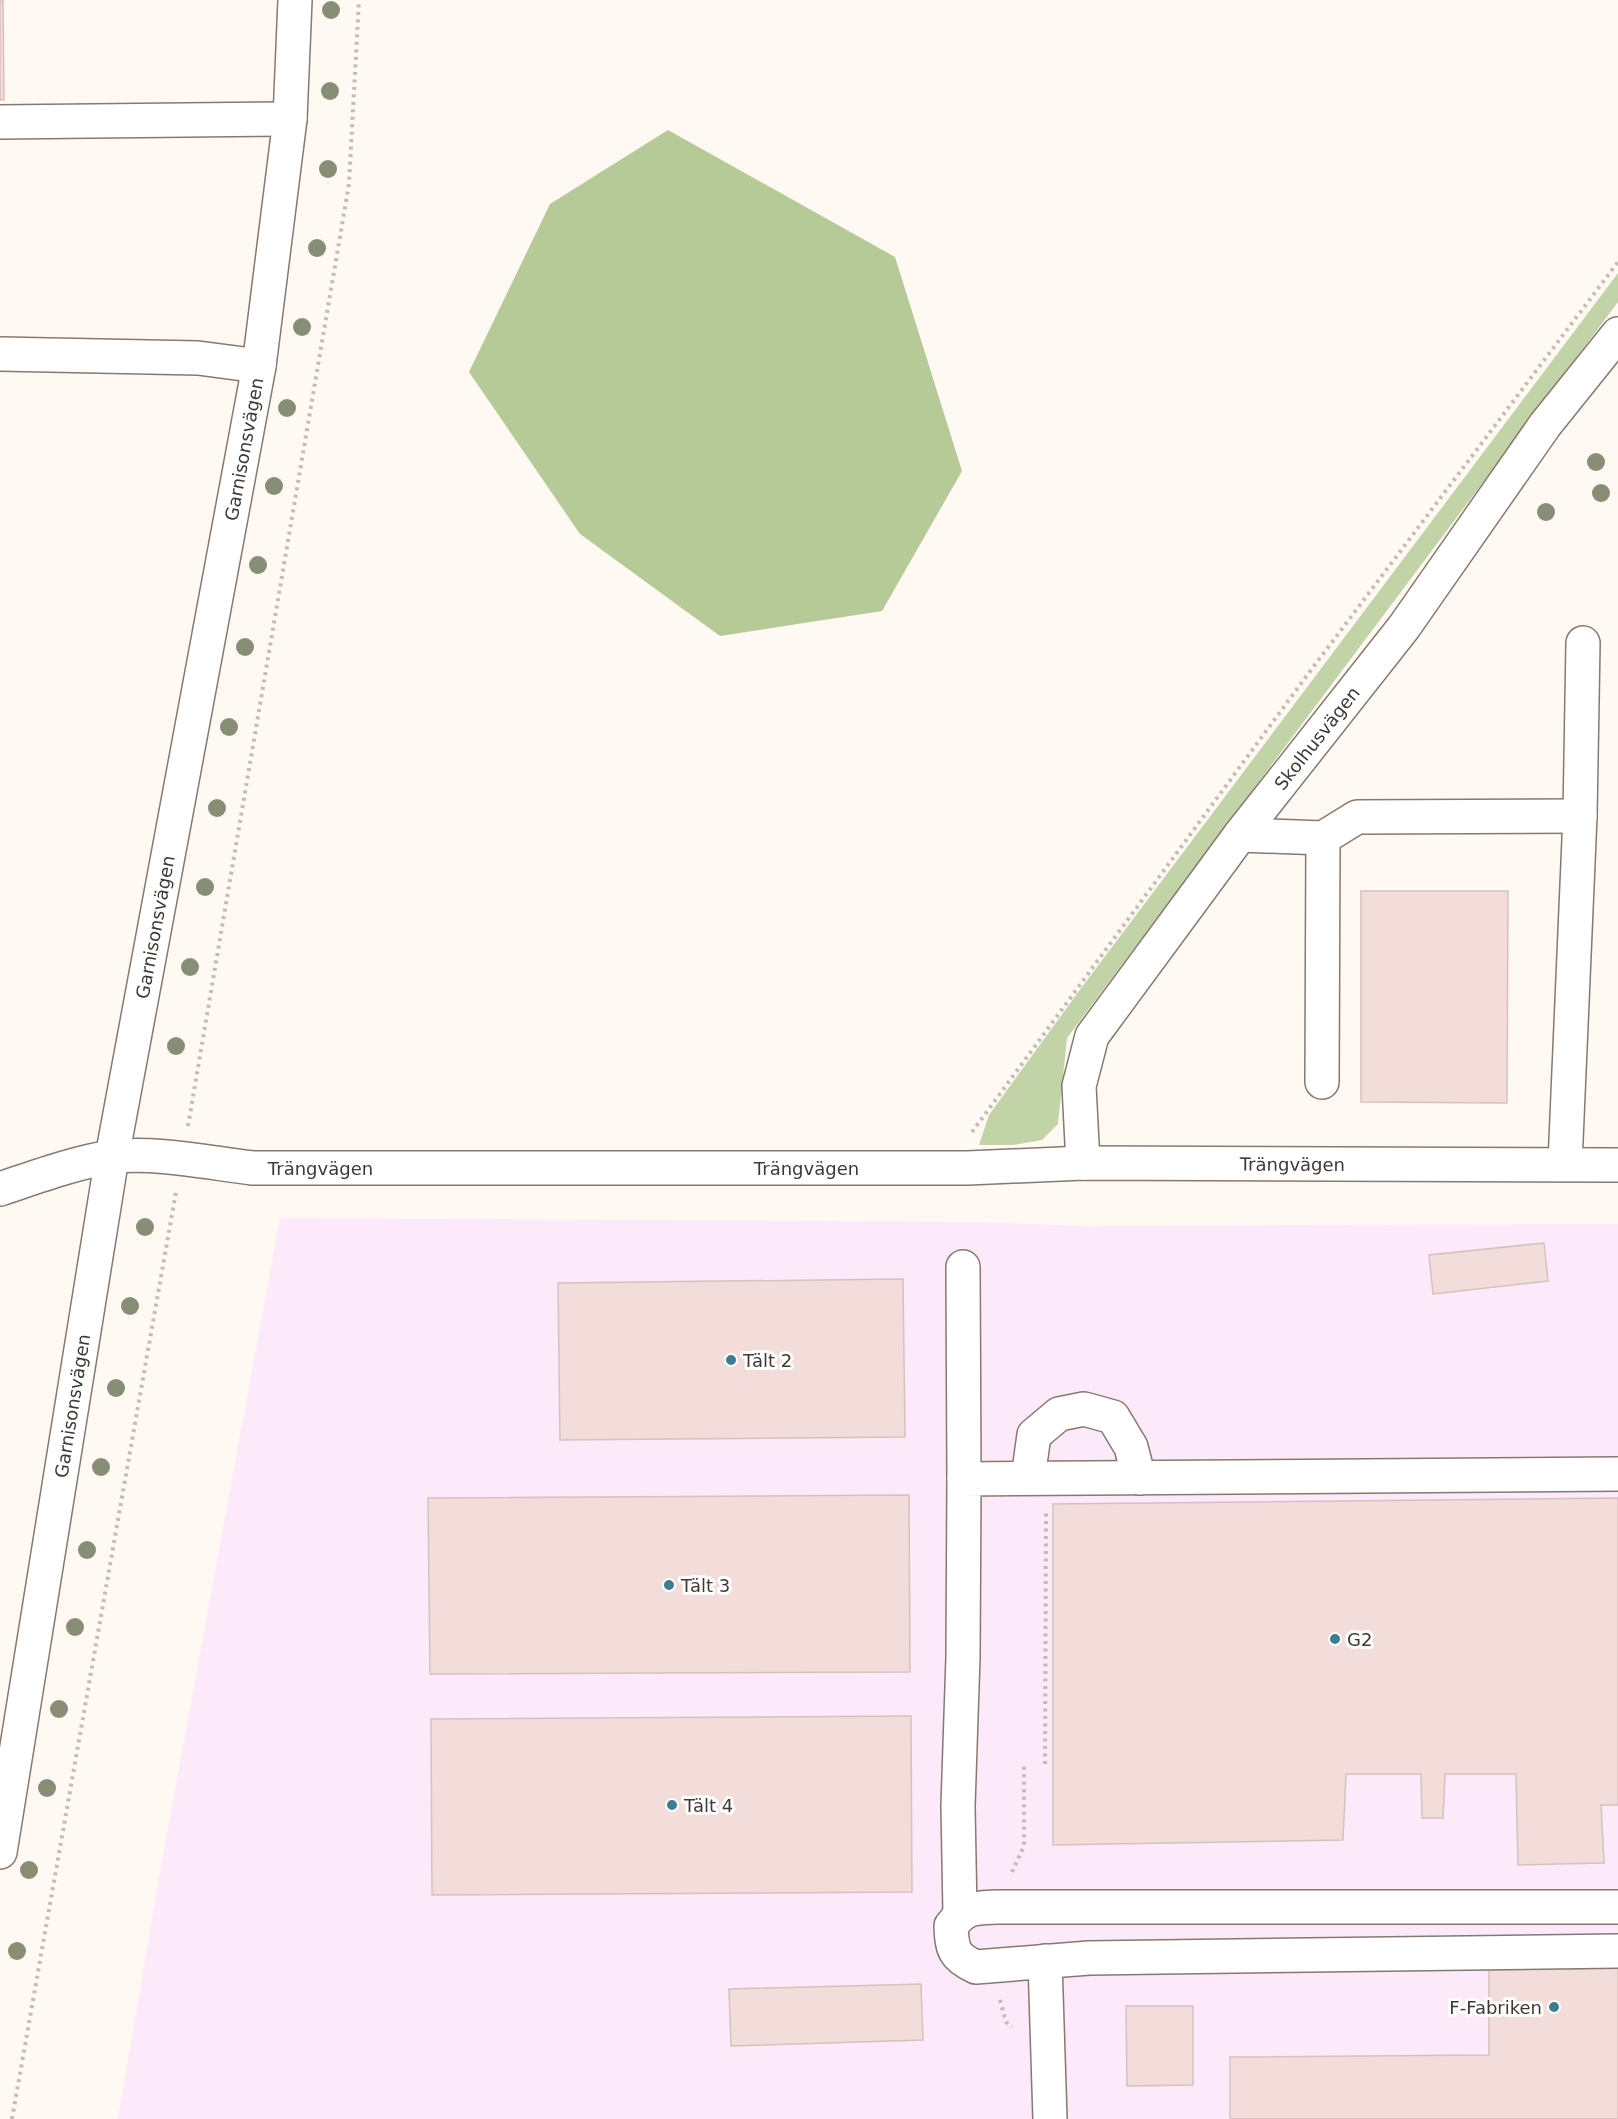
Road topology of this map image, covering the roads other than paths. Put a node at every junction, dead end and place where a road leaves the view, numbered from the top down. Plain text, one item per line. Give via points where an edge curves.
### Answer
1 (295, 0) edge
2 (290, 119) junction
3 (0, 122) edge
4 (1618, 334) edge
5 (0, 354) edge
6 (259, 366) junction
7 (1582, 643) dead end
8 (1580, 816) junction
9 (1240, 835) junction
10 (1323, 838) junction
11 (1322, 1082) dead end
12 (112, 1157) junction
13 (1083, 1163) junction
14 (1565, 1164) junction
15 (1618, 1165) edge
16 (0, 1189) edge
17 (963, 1267) dead end
18 (1618, 1474) edge
19 (1029, 1478) junction
20 (1138, 1478) junction
21 (964, 1479) junction
22 (0, 1852) edge
23 (1618, 1907) edge
24 (960, 1914) junction
25 (1618, 1951) edge
26 (1045, 1960) junction
27 (1050, 2119) edge

1 - 2 street, Garnisonsvägen
2 - 3 street
2 - 6 street, Garnisonsvägen
4 - 9 street, Skolhusvägen via 1545,425 1404,627
5 - 6 street via 198,358
6 - 12 street, Garnisonsvägen
7 - 8 street
8 - 10 street via 1357,817
8 - 14 street
9 - 10 street
9 - 13 street, Skolhusvägen via 1092,1036 1079,1086
10 - 11 street
12 - 13 street, Trängvägen via 146,1156 253,1168 968,1168
12 - 16 street, Trängvägen
12 - 22 street, Garnisonsvägen
13 - 14 street, Trängvägen
14 - 15 street, Trängvägen
17 - 21 street
18 - 20 street
19 - 20 street
19 - 20 street via 1034,1435 1059,1414 1084,1409 1113,1417 1131,1447
19 - 21 street
21 - 24 street
23 - 24 street via 996,1907
24 - 26 street via 951,1926 951,1943 961,1960 976,1967
25 - 26 street
26 - 27 street

